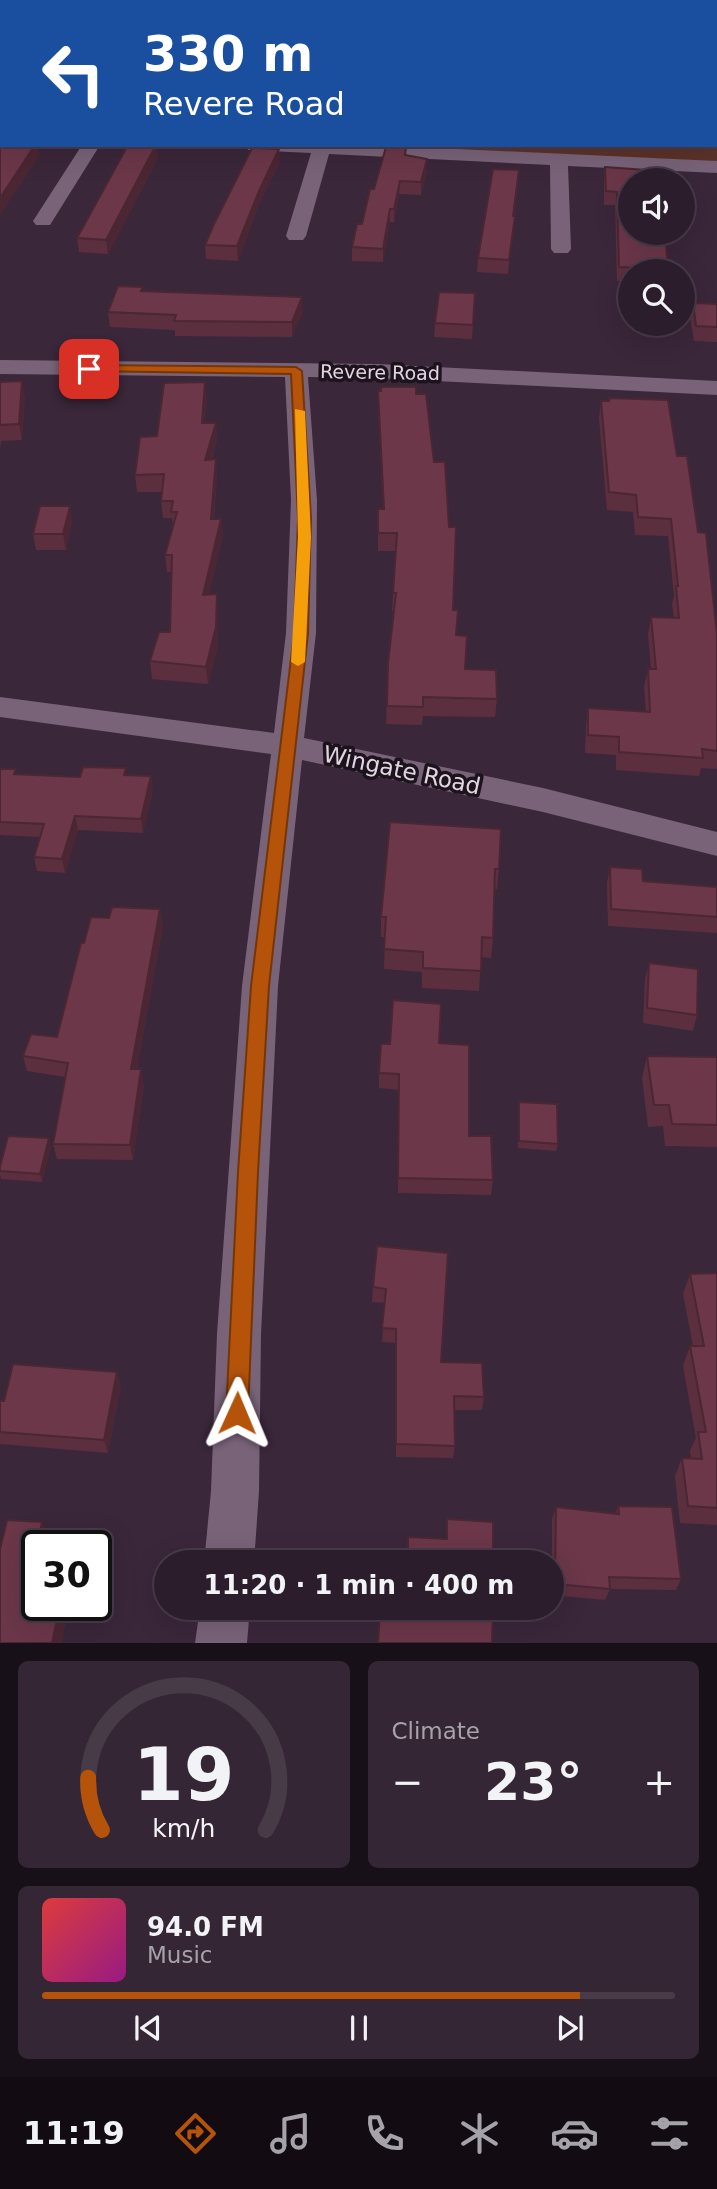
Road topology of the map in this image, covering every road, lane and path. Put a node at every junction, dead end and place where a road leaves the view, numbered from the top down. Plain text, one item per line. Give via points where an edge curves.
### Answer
1 (90, 147) edge
2 (285, 147) edge
3 (321, 149) junction
4 (559, 160) junction
5 (717, 167) edge
6 (43, 221) dead end
7 (296, 236) dead end
8 (561, 249) dead end
9 (0, 367) edge
10 (296, 371) junction
11 (717, 388) edge
12 (0, 707) edge
13 (289, 746) junction
14 (717, 844) edge
15 (230, 1550) edge
16 (224, 1620) edge
17 (222, 1643) edge

1 - 6 street
2 - 3 street
3 - 4 street
3 - 7 street
4 - 5 street
4 - 8 street
9 - 10 street, Revere Road
10 - 11 street, Revere Road
10 - 13 street via 304,537 301,634
12 - 13 street, Wingate Road
13 - 14 street, Wingate Road via 544,800
13 - 15 street via 254,1065
16 - 17 street

